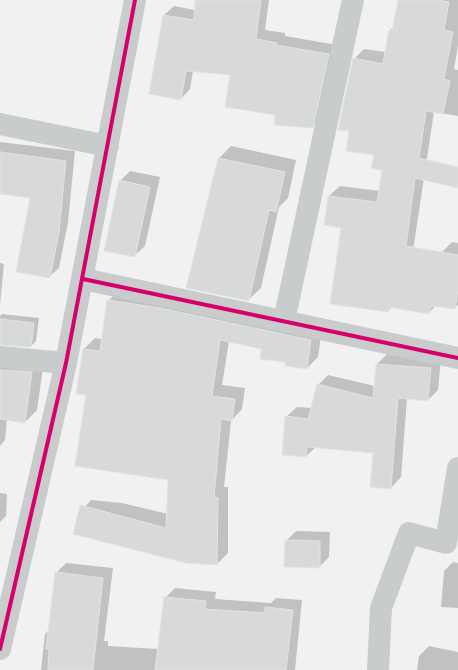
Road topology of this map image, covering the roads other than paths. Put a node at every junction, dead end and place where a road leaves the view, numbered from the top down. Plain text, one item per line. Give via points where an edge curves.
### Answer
1 (136, 0) edge
2 (353, 0) edge
3 (0, 124) edge
4 (108, 146) junction
5 (83, 279) junction
6 (284, 321) junction
7 (0, 357) edge
8 (458, 358) edge
9 (66, 363) junction
10 (458, 468) edge
11 (0, 649) edge
12 (378, 670) edge

1 - 4 street
2 - 6 street
3 - 4 street
4 - 5 street
5 - 6 street
5 - 9 street
6 - 8 street
7 - 9 street
9 - 11 street
10 - 12 street via 446,543 409,533 381,608

